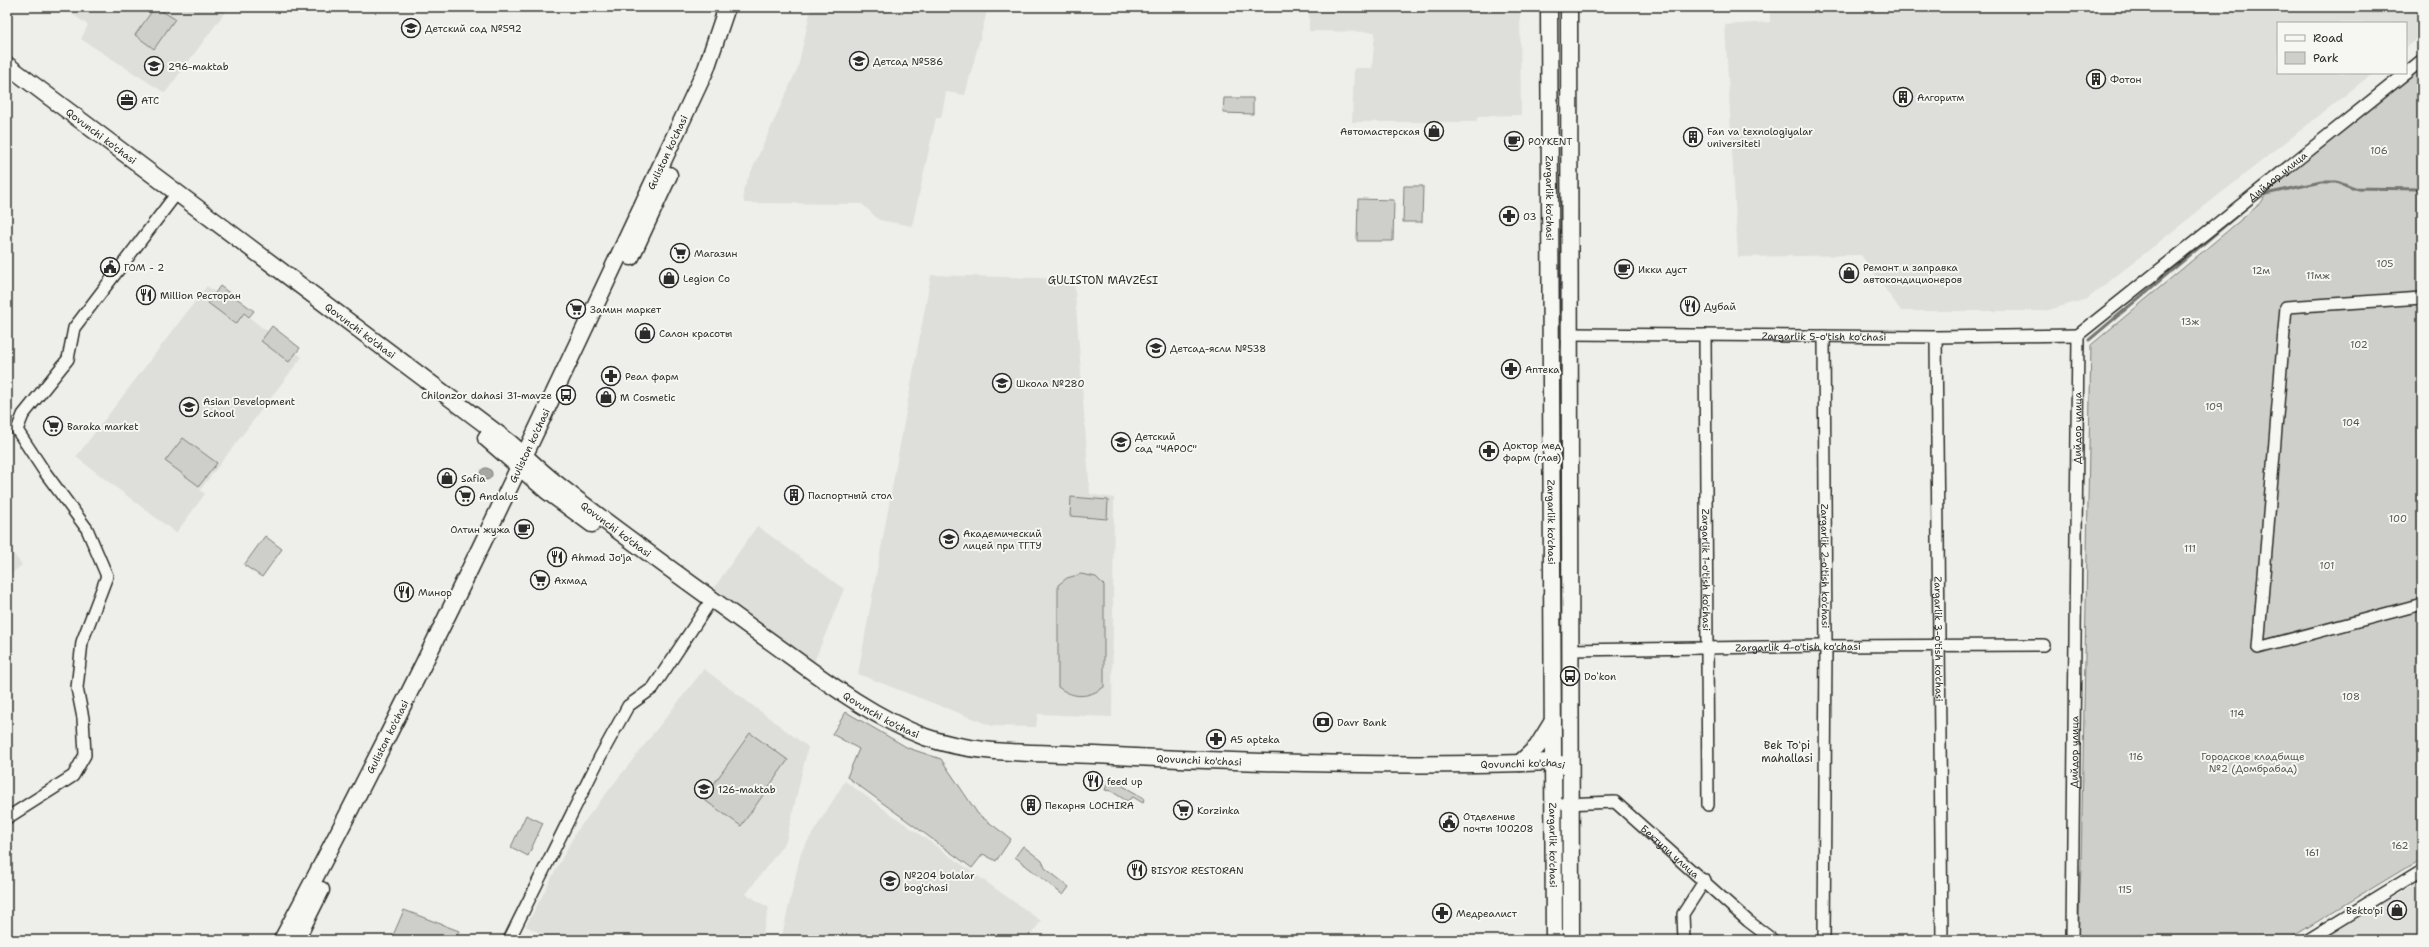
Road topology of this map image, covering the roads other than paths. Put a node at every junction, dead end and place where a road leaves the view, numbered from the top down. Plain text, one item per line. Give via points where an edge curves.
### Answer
1 (728, 7) edge
2 (738, 7) edge
3 (1549, 7) edge
4 (1569, 7) edge
5 (2422, 60) edge
6 (7, 65) edge
7 (2407, 72) edge
8 (2405, 74) edge
9 (7, 77) edge
10 (174, 197) junction
11 (1550, 240) junction
12 (1569, 240) junction
13 (2422, 298) edge
14 (1569, 334) junction
15 (1551, 335) junction
16 (1705, 335) junction
17 (2078, 335) junction
18 (1824, 336) junction
19 (1936, 337) junction
20 (527, 466) junction
21 (709, 603) junction
22 (2422, 604) edge
23 (1826, 646) junction
24 (1939, 646) junction
25 (2044, 646) dead end
26 (1706, 648) junction
27 (1552, 650) junction
28 (1570, 650) junction
29 (1553, 722) junction
30 (1520, 763) junction
31 (1553, 767) junction
32 (1570, 767) junction
33 (1553, 804) junction
34 (1570, 804) junction
35 (1708, 805) dead end
36 (7, 818) edge
37 (2422, 870) edge
38 (1705, 880) junction
39 (282, 940) edge
40 (296, 940) edge
41 (509, 940) edge
42 (1554, 940) edge
43 (1571, 940) edge
44 (1684, 940) edge
45 (1773, 940) edge
46 (1824, 940) edge
47 (1942, 940) edge
48 (2072, 940) edge
49 (2308, 940) edge

1 - 20 main road, Guliston ko'chasi via 706,69
2 - 20 main road, Guliston ko'chasi via 716,72
3 - 11 main road, Zargarlik ko'chasi
4 - 12 main road, Zargarlik ko'chasi
5 - 7 street, Дийдор улица
6 - 10 main road, Qovunchi ko'chasi
8 - 17 street, Дийдор улица
9 - 10 main road, Qovunchi ko'chasi
10 - 20 main road, Qovunchi ko'chasi
10 - 36 street via 74,328 68,359 23,415 17,430 87,529 106,576 82,642 77,688 83,718 85,755 73,776
11 - 12 main road
11 - 15 main road, Zargarlik ko'chasi
12 - 14 main road, Zargarlik ko'chasi
13 - 22 street via 2286,307 2258,648
14 - 15 main road
14 - 16 street, Zargarlik 5-o'tish ko'chasi
14 - 28 main road, Zargarlik ko'chasi
15 - 27 main road, Zargarlik ko'chasi
16 - 18 street, Zargarlik 5-o'tish ko'chasi
16 - 26 street, Zargarlik 1-o'tish ko'chasi
17 - 19 street, Zargarlik 5-o'tish ko'chasi
17 - 48 street, Дийдор улица
18 - 19 street, Zargarlik 5-o'tish ko'chasi
18 - 23 street, Zargarlik 2-o'tish ko'chasi
19 - 24 street, Zargarlik 3-o'tish ko'chasi
20 - 21 main road, Qovunchi ko'chasi via 609,525
20 - 39 main road, Guliston ko'chasi
20 - 40 main road, Guliston ko'chasi
21 - 30 main road, Qovunchi ko'chasi via 845,693 907,729 952,745 980,749 1137,757 1346,763
21 - 31 main road, Qovunchi ko'chasi via 826,692 917,745 953,756 1242,768
21 - 41 street via 653,688 628,706
23 - 24 street, Zargarlik 4-o'tish ko'chasi
23 - 26 street, Zargarlik 4-o'tish ko'chasi
23 - 46 street, Zargarlik 2-o'tish ko'chasi
24 - 25 street, Zargarlik 4-o'tish ko'chasi
24 - 47 street, Zargarlik 3-o'tish ko'chasi
26 - 28 street, Zargarlik 4-o'tish ko'chasi
26 - 35 street, Zargarlik 1-o'tish ko'chasi
27 - 28 main road, Zargarlik 4-o'tish ko'chasi
27 - 29 main road, Zargarlik ko'chasi
28 - 32 main road, Zargarlik ko'chasi
29 - 30 main road via 1537,746
29 - 31 main road, Zargarlik ko'chasi
30 - 31 main road, Qovunchi ko'chasi
31 - 32 main road, Qovunchi ko'chasi
31 - 33 main road, Zargarlik ko'chasi
32 - 34 main road, Zargarlik ko'chasi
33 - 34 street, Бектупи улица
33 - 42 main road, Zargarlik ko'chasi
34 - 38 street, Бектупи улица via 1615,802
34 - 43 main road, Zargarlik ko'chasi
37 - 49 street
38 - 44 street via 1683,914
38 - 45 street, Бектупи улица via 1748,921

